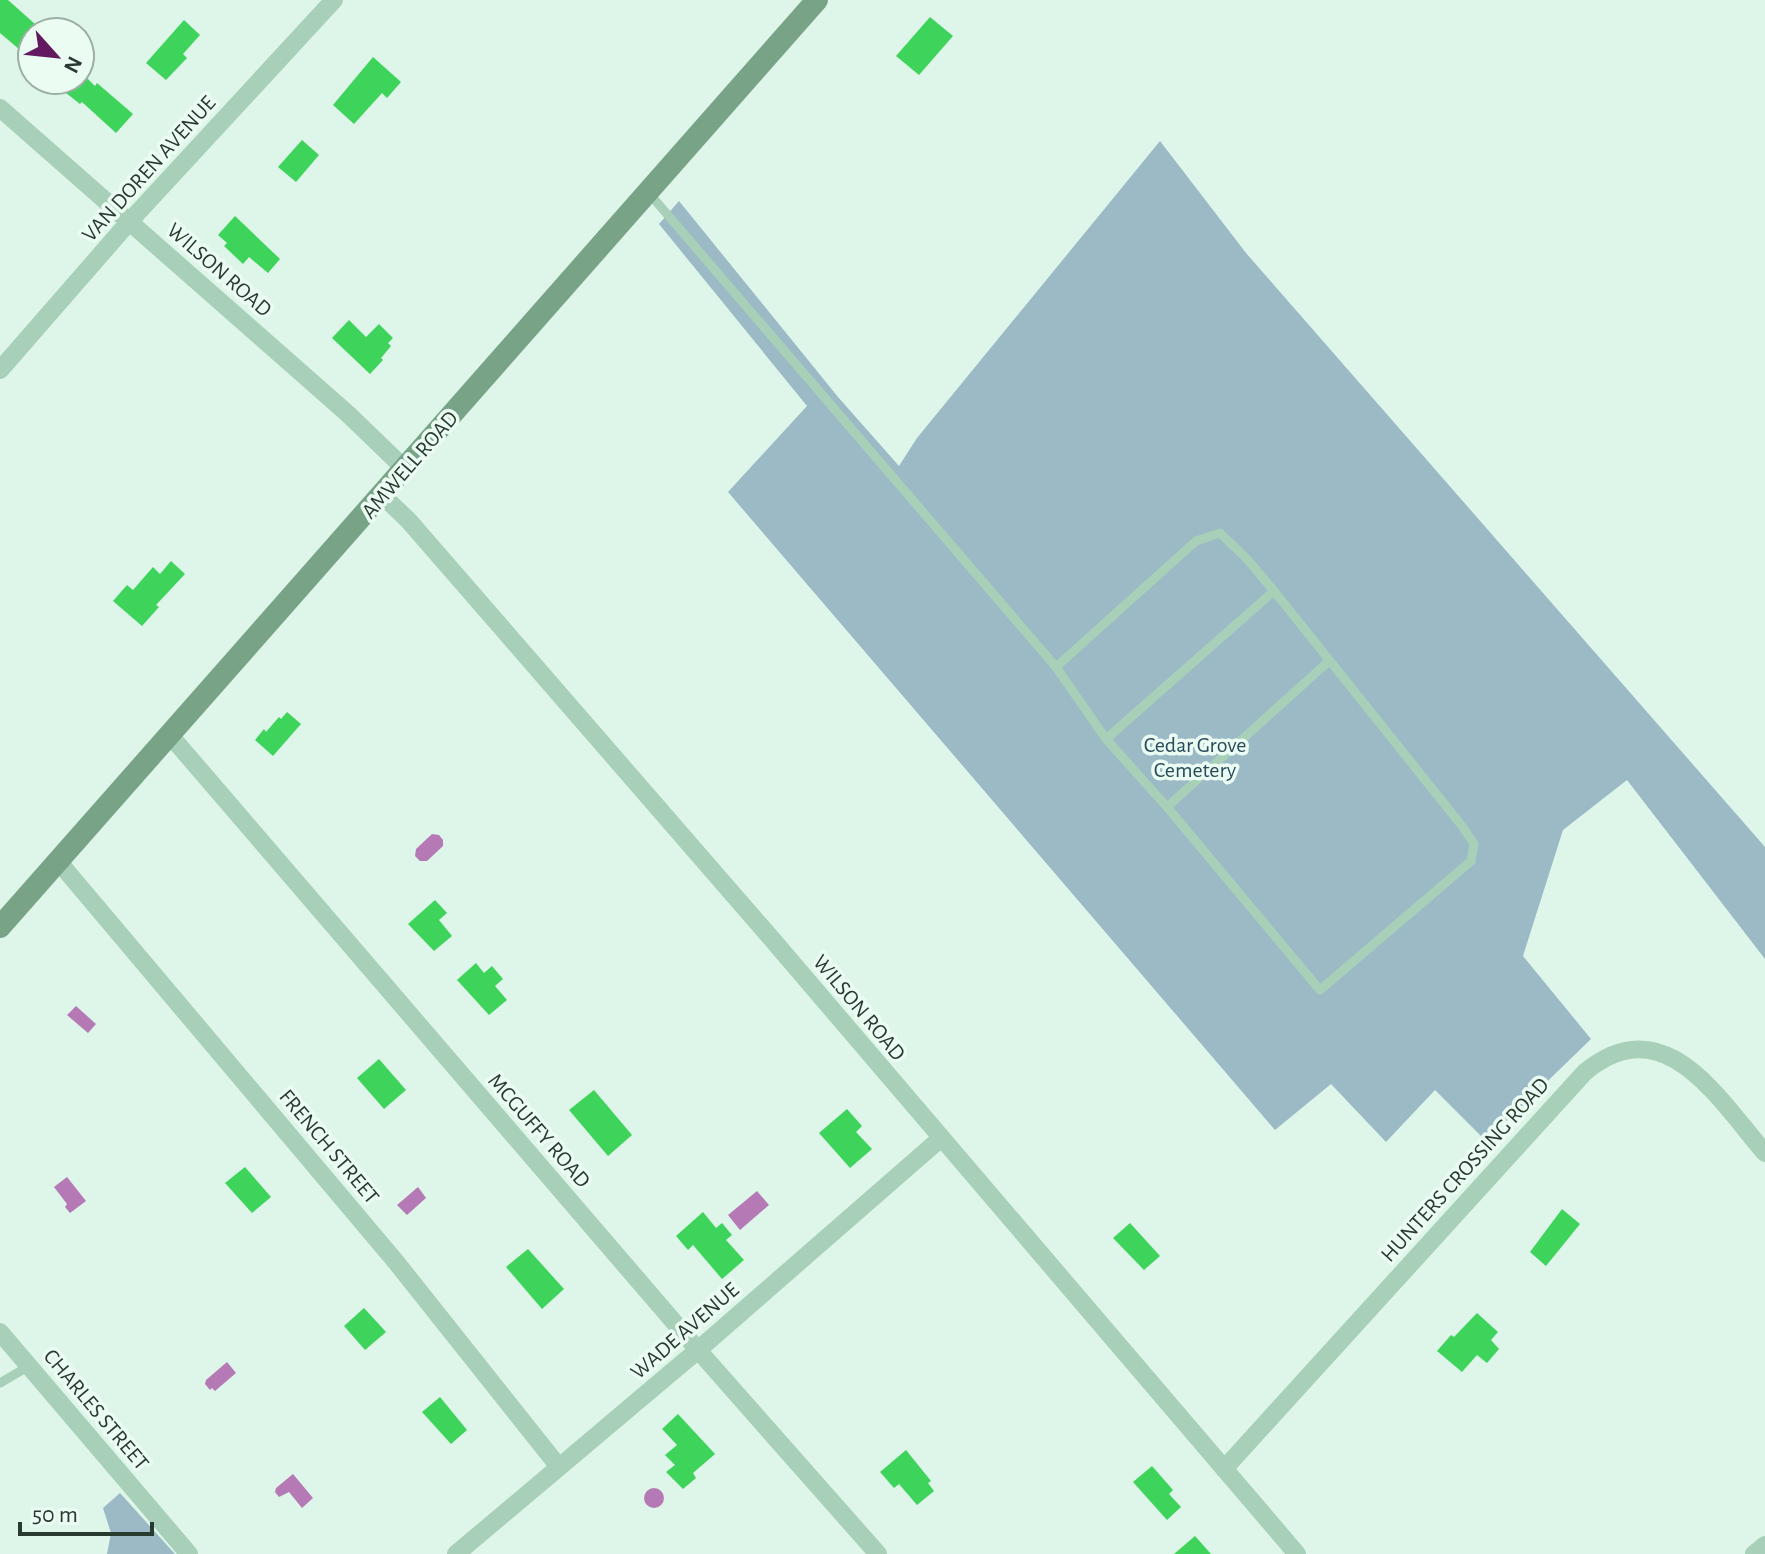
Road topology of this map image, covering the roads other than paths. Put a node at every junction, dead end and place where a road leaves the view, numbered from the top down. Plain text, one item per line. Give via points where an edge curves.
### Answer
1 (334, 0) edge
2 (817, 0) edge
3 (0, 108) edge
4 (648, 192) junction
5 (129, 222) junction
6 (0, 370) edge
7 (405, 469) junction
8 (382, 495) junction
9 (1274, 591) junction
10 (1329, 661) junction
11 (1056, 667) junction
12 (169, 734) junction
13 (1106, 739) junction
14 (1167, 807) junction
15 (58, 861) junction
16 (0, 927) edge
17 (940, 1139) junction
18 (1765, 1153) edge
19 (0, 1332) edge
20 (698, 1350) junction
21 (29, 1366) junction
22 (0, 1383) edge
23 (559, 1467) junction
24 (1224, 1469) junction
25 (1765, 1545) edge
26 (189, 1554) edge
27 (456, 1554) edge
28 (878, 1554) edge
29 (1297, 1554) edge
30 (1754, 1554) edge

1 - 5 street, VAN DOREN AVENUE
2 - 4 main road, AMWELL ROAD
3 - 5 street, WILSON ROAD
4 - 7 main road, AMWELL ROAD
4 - 11 lane
5 - 6 street, VAN DOREN AVENUE
5 - 7 street, WILSON ROAD
7 - 8 main road, AMWELL ROAD
8 - 12 main road, AMWELL ROAD
8 - 17 street, WILSON ROAD
9 - 10 lane
9 - 11 lane via 1220,533 1196,541
9 - 13 lane
10 - 14 lane
10 - 14 lane via 1462,826 1474,844 1471,861 1320,990
11 - 13 lane
12 - 15 main road, AMWELL ROAD
12 - 20 street, MCGUFFY ROAD
13 - 14 lane
15 - 16 main road, AMWELL ROAD
15 - 23 street, FRENCH STREET via 396,1262
17 - 20 street, WADE AVENUE
17 - 24 street, WILSON ROAD
18 - 24 street, HUNTERS CROSSING ROAD via 1697,1073 1663,1053 1619,1050 1601,1058
19 - 21 street, CHARLES STREET
20 - 23 street, WADE AVENUE
20 - 28 street, MCGUFFY ROAD
21 - 22 lane
21 - 26 street, CHARLES STREET
23 - 27 street, WADE AVENUE
24 - 29 street, WILSON ROAD
25 - 30 street

